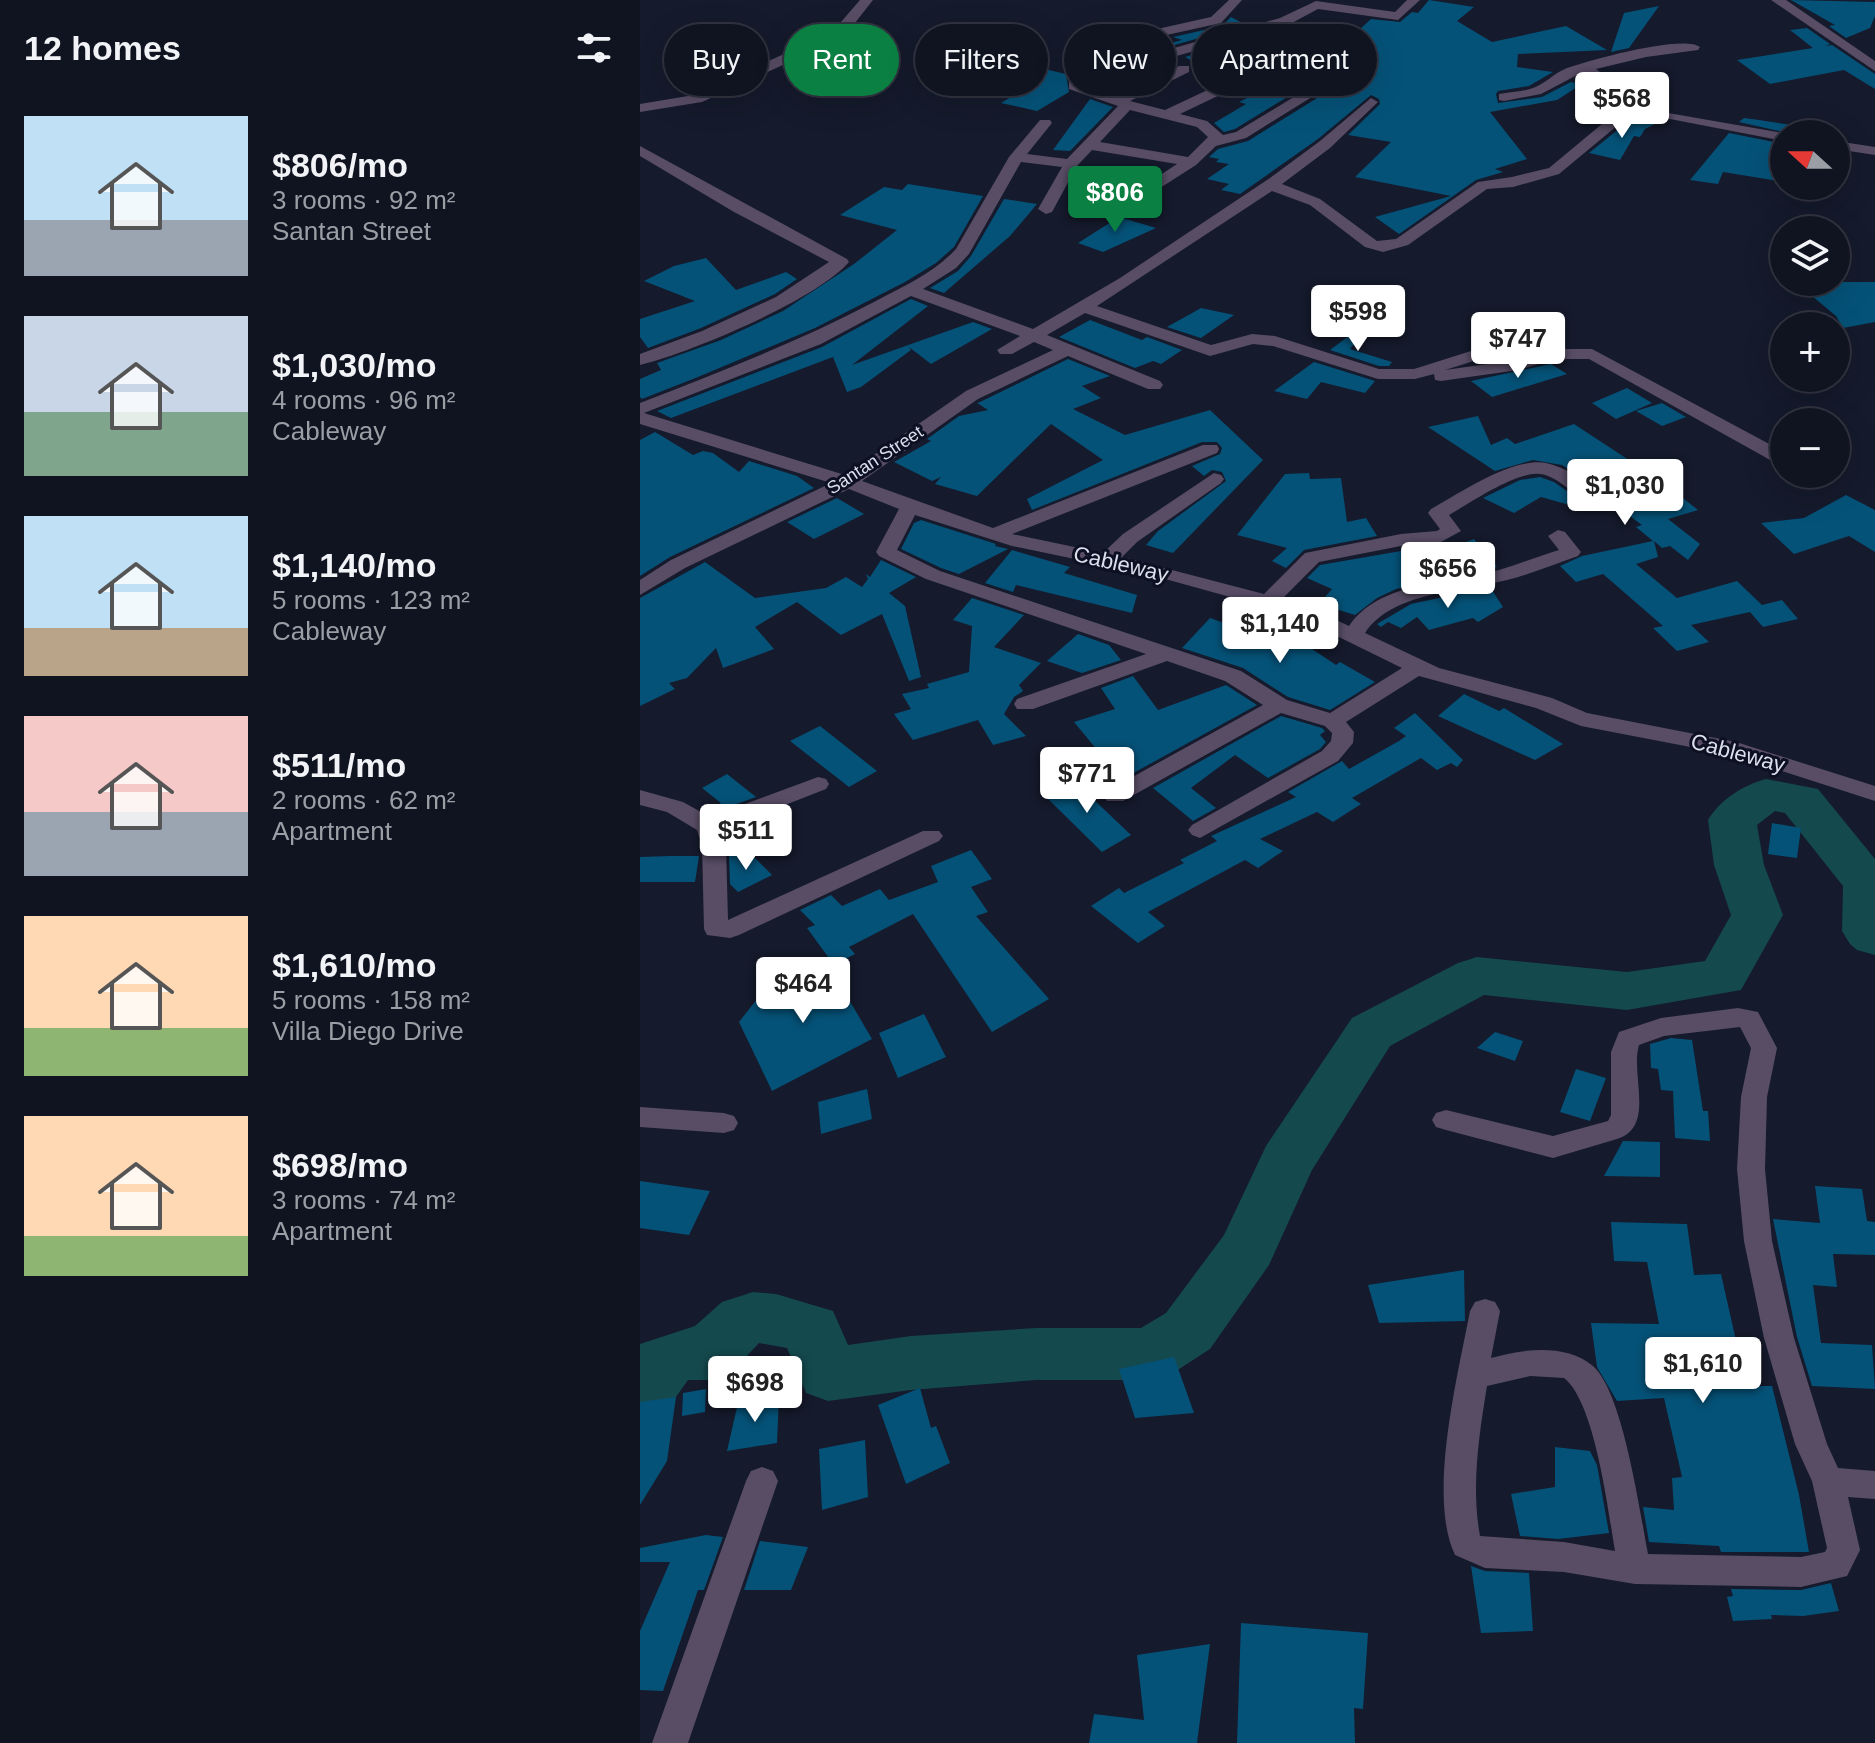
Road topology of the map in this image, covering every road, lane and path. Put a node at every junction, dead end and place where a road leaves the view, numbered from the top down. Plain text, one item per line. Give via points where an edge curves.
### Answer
1 (867, 0) edge
2 (1235, 0) edge
3 (1414, 0) edge
4 (1777, 0) edge
5 (1176, 29) edge
6 (1693, 47) dead end
7 (1176, 52) edge
8 (1875, 67) edge
9 (1184, 69) dead end
10 (1587, 69) junction
11 (1102, 96) edge
12 (1206, 96) edge
13 (1305, 96) edge
14 (1504, 97) dead end
15 (1371, 102) dead end
16 (1122, 103) junction
17 (640, 108) edge
18 (1648, 114) junction
19 (1166, 115) junction
20 (1045, 123) dead end
21 (1770, 134) edge
22 (1211, 143) junction
23 (1089, 145) junction
24 (1850, 147) edge
25 (640, 150) edge
26 (1875, 151) edge
27 (1016, 157) junction
28 (1191, 162) junction
29 (1071, 164) junction
30 (1271, 185) junction
31 (1046, 209) dead end
32 (1115, 210) dead end
33 (910, 290) junction
34 (1083, 307) junction
35 (1034, 336) junction
36 (1006, 350) dead end
37 (1066, 350) junction
38 (1471, 356) dead end
39 (640, 360) edge
40 (1415, 374) junction
41 (1154, 385) dead end
42 (640, 409) edge
43 (640, 418) edge
44 (1210, 449) dead end
45 (1770, 452) edge
46 (1214, 479) dead end
47 (848, 482) junction
48 (1594, 496) dead end
49 (910, 506) junction
50 (994, 534) junction
51 (1558, 536) dead end
52 (1108, 560) junction
53 (640, 589) edge
54 (1269, 601) junction
55 (1353, 635) junction
56 (1167, 654) junction
57 (1418, 667) junction
58 (1025, 704) dead end
59 (1279, 705) junction
60 (1333, 721) junction
61 (818, 784) dead end
62 (1875, 794) edge
63 (1115, 796) dead end
64 (640, 797) edge
65 (708, 826) junction
66 (1200, 830) dead end
67 (931, 836) dead end
68 (640, 1117) edge
69 (1446, 1120) dead end
70 (724, 1123) dead end
71 (1485, 1311) dead end
72 (1473, 1378) junction
73 (762, 1481) dead end
74 (1828, 1481) junction
75 (1875, 1485) edge
76 (1635, 1569) junction
77 (670, 1743) edge

1 - 17 street via 846,25 800,52 697,99
2 - 5 street via 1216,20
3 - 7 street via 1402,14 1388,17 1310,6 1285,21
4 - 8 street
6 - 10 street via 1632,53
9 - 16 street
10 - 14 street via 1570,72 1542,89
10 - 18 street
11 - 16 street
12 - 19 street
13 - 22 street via 1241,135
15 - 30 street via 1340,135
16 - 19 street
16 - 23 street
18 - 21 street
18 - 30 street via 1613,122 1554,171 1483,185 1393,245 1371,244 1315,202
19 - 22 street via 1202,124 1217,137
20 - 27 street
22 - 28 street
23 - 28 street
23 - 29 street
24 - 26 street
25 - 39 street via 841,262 782,301
27 - 29 street
27 - 33 street via 963,251
28 - 32 street
29 - 31 street
30 - 34 street
33 - 35 street
33 - 42 street via 815,340
34 - 35 street
34 - 40 street via 1210,351 1252,339 1275,341 1378,374
35 - 36 street
35 - 37 street
37 - 41 street
37 - 47 street, Santan Street via 972,395
38 - 40 street
40 - 45 street via 1461,375 1555,354 1592,354
43 - 47 street, Cableway
44 - 50 street
46 - 52 street via 1130,538
47 - 49 street, Cableway
47 - 53 street, Santan Street via 678,564
48 - 54 street via 1541,467 1521,472 1438,513 1451,531 1312,557
49 - 50 street, Cableway
49 - 56 street via 886,552 933,575
50 - 52 street, Cableway
51 - 55 street via 1571,552 1503,575 1405,596 1366,616
52 - 54 street, Cableway
54 - 55 street, Cableway
55 - 57 street, Cableway
56 - 58 street
56 - 59 street via 1233,676
57 - 60 street
57 - 62 street, Cableway via 1581,719 1736,749
59 - 60 street
59 - 63 street
60 - 66 street via 1343,732 1342,743 1330,756
61 - 65 street
64 - 65 street via 675,807
65 - 67 street via 714,846 716,929 730,929
68 - 70 street
69 - 74 street via 1553,1147 1617,1129 1625,1115 1628,1039 1661,1027 1749,1019 1764,1048 1754,1097 1751,1169 1758,1241 1779,1338 1811,1444
71 - 72 street
72 - 76 street via 1495,1367 1536,1364 1564,1365 1585,1377 1599,1405
72 - 76 street via 1460,1497 1466,1545 1485,1553 1564,1557
73 - 77 street
74 - 75 street
74 - 76 street via 1844,1550 1835,1565 1801,1572

